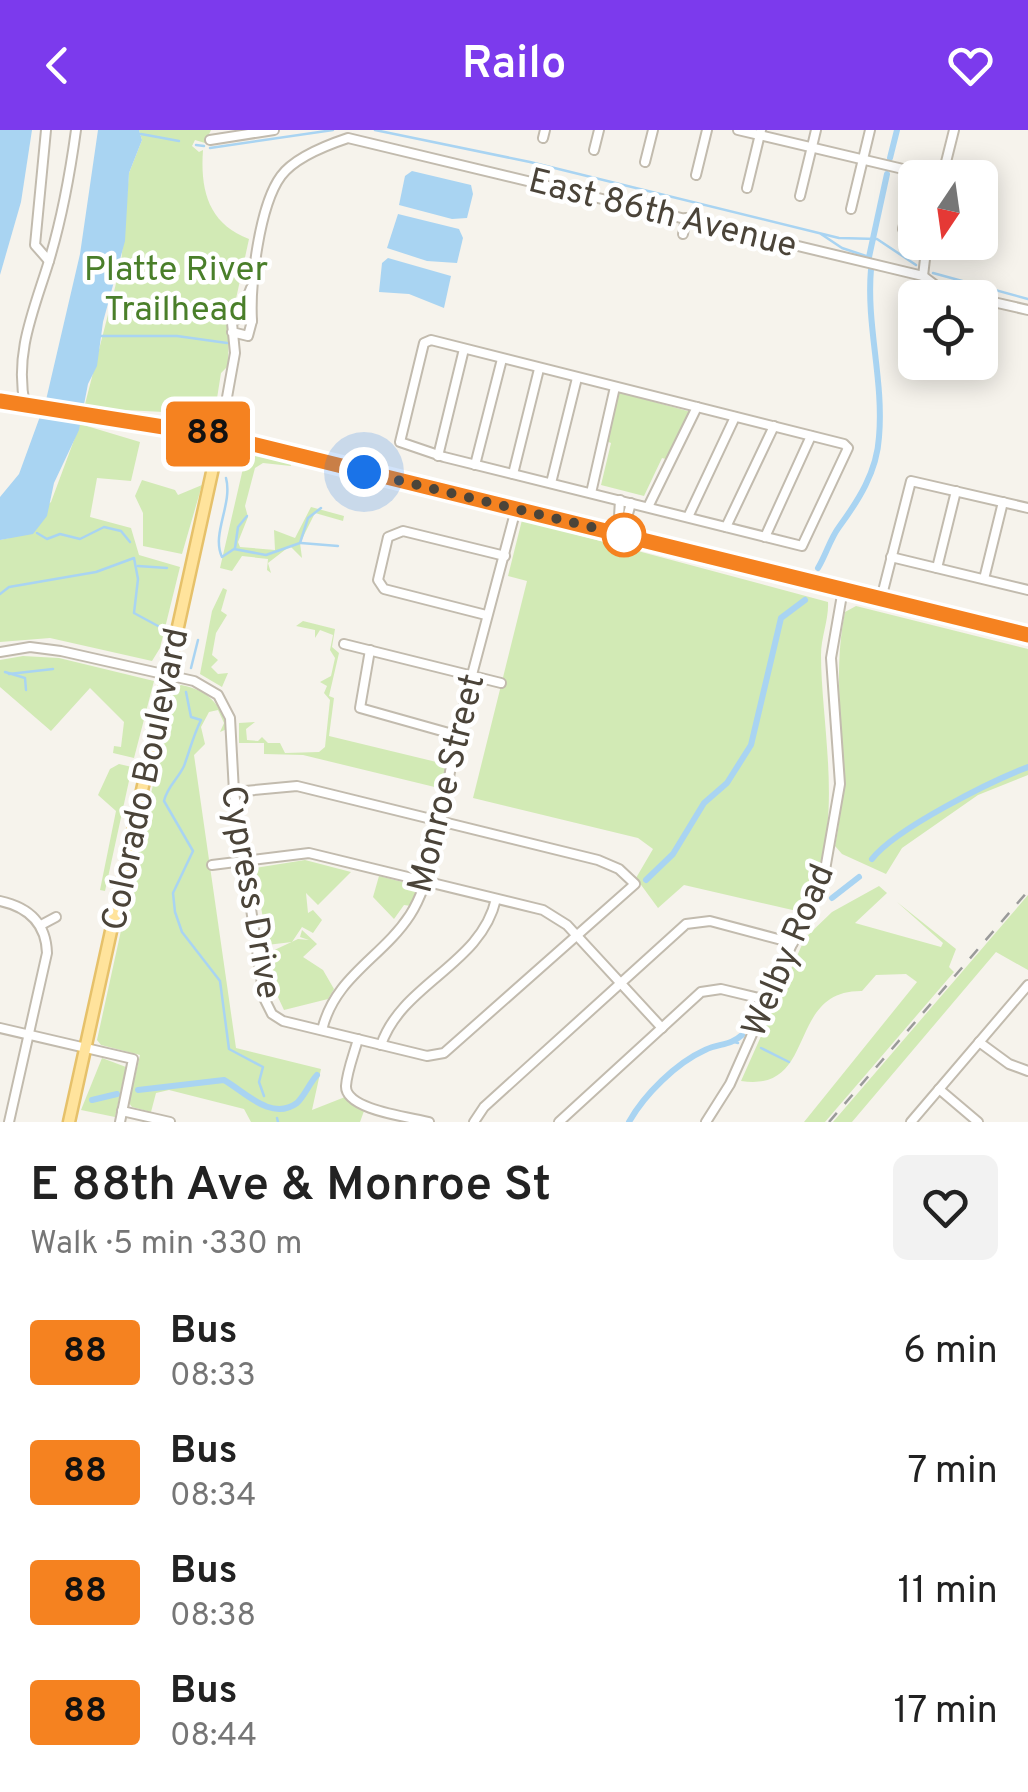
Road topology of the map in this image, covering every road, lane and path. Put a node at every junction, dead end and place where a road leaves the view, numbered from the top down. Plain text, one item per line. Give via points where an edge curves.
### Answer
1 (46, 130) edge
2 (76, 130) edge
3 (274, 130) edge
4 (599, 130) edge
5 (653, 130) edge
6 (707, 130) edge
7 (738, 130) edge
8 (816, 130) edge
9 (870, 130) edge
10 (954, 130) edge
11 (760, 133) edge
12 (344, 134) edge
13 (210, 140) dead end
14 (812, 147) junction
15 (594, 150) dead end
16 (862, 158) junction
17 (946, 160) edge
18 (645, 162) dead end
19 (898, 170) edge
20 (696, 175) dead end
21 (747, 188) dead end
22 (800, 196) dead end
23 (851, 210) dead end
24 (686, 218) junction
25 (683, 234) dead end
26 (925, 260) edge
27 (49, 261) junction
28 (923, 276) junction
29 (928, 280) edge
30 (250, 288) junction
31 (998, 303) edge
32 (1028, 310) edge
33 (240, 316) junction
34 (252, 321) junction
35 (232, 332) junction
36 (248, 336) junction
37 (464, 349) junction
38 (235, 353) junction
39 (502, 359) junction
40 (539, 369) junction
41 (577, 378) junction
42 (615, 387) junction
43 (0, 401) edge
44 (31, 406) junction
45 (697, 407) junction
46 (735, 417) junction
47 (774, 426) junction
48 (220, 436) junction
49 (811, 436) junction
50 (438, 456) junction
51 (475, 465) junction
52 (513, 474) junction
53 (551, 483) junction
54 (956, 491) junction
55 (591, 493) junction
56 (625, 502) junction
57 (1003, 502) junction
58 (648, 507) junction
59 (516, 508) junction
60 (1028, 508) edge
61 (688, 517) junction
62 (726, 527) junction
63 (618, 534) junction
64 (765, 537) junction
65 (505, 556) junction
66 (890, 557) junction
67 (937, 568) junction
68 (984, 579) junction
69 (844, 590) junction
70 (1028, 590) edge
71 (881, 598) junction
72 (486, 615) junction
73 (1028, 635) edge
74 (344, 644) dead end
75 (370, 650) junction
76 (0, 652) edge
77 (168, 674) junction
78 (471, 675) junction
79 (501, 683) dead end
80 (456, 735) junction
81 (234, 792) junction
82 (440, 821) junction
83 (244, 860) junction
84 (212, 865) dead end
85 (424, 881) junction
86 (496, 899) junction
87 (0, 901) edge
88 (56, 917) dead end
89 (41, 925) junction
90 (578, 936) junction
91 (793, 944) junction
92 (619, 983) junction
93 (1028, 985) edge
94 (1023, 998) edge
95 (767, 1000) junction
96 (0, 1028) edge
97 (662, 1028) junction
98 (322, 1030) junction
99 (30, 1035) junction
100 (358, 1039) junction
101 (980, 1042) junction
102 (381, 1044) junction
103 (86, 1048) junction
104 (1028, 1070) edge
105 (939, 1089) junction
106 (122, 1111) junction
107 (10, 1122) edge
108 (69, 1122) edge
109 (120, 1122) edge
110 (170, 1122) edge
111 (429, 1122) edge
112 (474, 1122) edge
113 (559, 1122) edge
114 (706, 1122) edge
115 (911, 1122) edge
116 (978, 1122) edge

1 - 27 street via 36,246
2 - 27 street
3 - 13 street
4 - 15 street
5 - 18 street
6 - 20 street
7 - 11 street
8 - 14 street
9 - 16 street
10 - 17 street
11 - 14 street
11 - 21 street
12 - 24 street, East 86th Avenue
12 - 30 street via 281,175
14 - 16 street
14 - 22 street
16 - 19 street
16 - 23 street
24 - 25 street
24 - 28 street, East 86th Avenue
26 - 28 street
27 - 44 street via 20,368
28 - 29 street, East 86th Avenue
30 - 33 street
30 - 34 street
31 - 32 street, East 86th Avenue
33 - 34 street
33 - 35 street
34 - 36 street
35 - 36 street
35 - 38 street
36 - 38 street
37 - 39 street
37 - 50 street
37 - 50 street via 424,343 400,442
38 - 48 street
39 - 40 street
39 - 51 street
40 - 41 street
40 - 52 street
41 - 42 street
41 - 53 street
42 - 45 street
42 - 55 street
43 - 44 main road
44 - 48 main road
45 - 46 street
45 - 58 street
46 - 47 street
46 - 61 street
47 - 49 street
47 - 62 street
48 - 59 main road
48 - 77 main road, Colorado Boulevard
49 - 64 street
49 - 64 street via 848,448 802,546
50 - 51 street
51 - 52 street
52 - 53 street
53 - 55 street
54 - 57 street
54 - 66 street via 908,483
54 - 67 street
55 - 56 street
56 - 58 street
56 - 63 street
57 - 60 street
57 - 68 street
58 - 61 street
59 - 63 main road
59 - 65 street, Monroe Street
61 - 62 street
62 - 64 street
63 - 69 main road
65 - 72 street, Monroe Street
65 - 72 street via 395,531 388,537 380,585
66 - 67 street
66 - 71 street
67 - 68 street
68 - 70 street
69 - 71 main road
69 - 91 street, Welby Road via 831,658 838,802 824,872
71 - 73 main road
72 - 78 street, Monroe Street
74 - 75 street
75 - 78 street
75 - 80 street via 360,708
76 - 77 street via 50,648
77 - 81 street, Cypress Drive via 207,686 223,701
77 - 103 main road, Colorado Boulevard
78 - 79 street
78 - 80 street, Monroe Street
80 - 82 street, Monroe Street
81 - 82 street via 297,786
81 - 83 street, Cypress Drive
82 - 85 street, Monroe Street
82 - 90 street, Cypress Drive via 608,863 635,884
83 - 84 street
83 - 85 street via 309,853
83 - 98 street, Cypress Drive via 266,1006 283,1021
85 - 86 street
85 - 98 street, Monroe Street via 406,922 339,989
86 - 90 street via 549,913
86 - 102 street via 479,938 394,1018
87 - 89 street via 25,909
88 - 89 street
89 - 99 street via 48,953
90 - 92 street
90 - 102 street, Cypress Drive via 449,1051 427,1056
91 - 92 street via 695,920
91 - 95 street, Welby Road
92 - 97 street
92 - 112 street
93 - 94 street
94 - 101 street
95 - 97 street via 705,990
95 - 114 street, Welby Road
96 - 99 street
97 - 113 street
98 - 100 street, Cypress Drive
99 - 103 street
99 - 107 street
100 - 102 street, Cypress Drive
100 - 111 street via 346,1087 351,1099
101 - 104 street
101 - 105 street
103 - 106 street via 133,1060
103 - 108 main road, Colorado Boulevard
105 - 115 street
105 - 116 street
106 - 109 street
106 - 110 street

